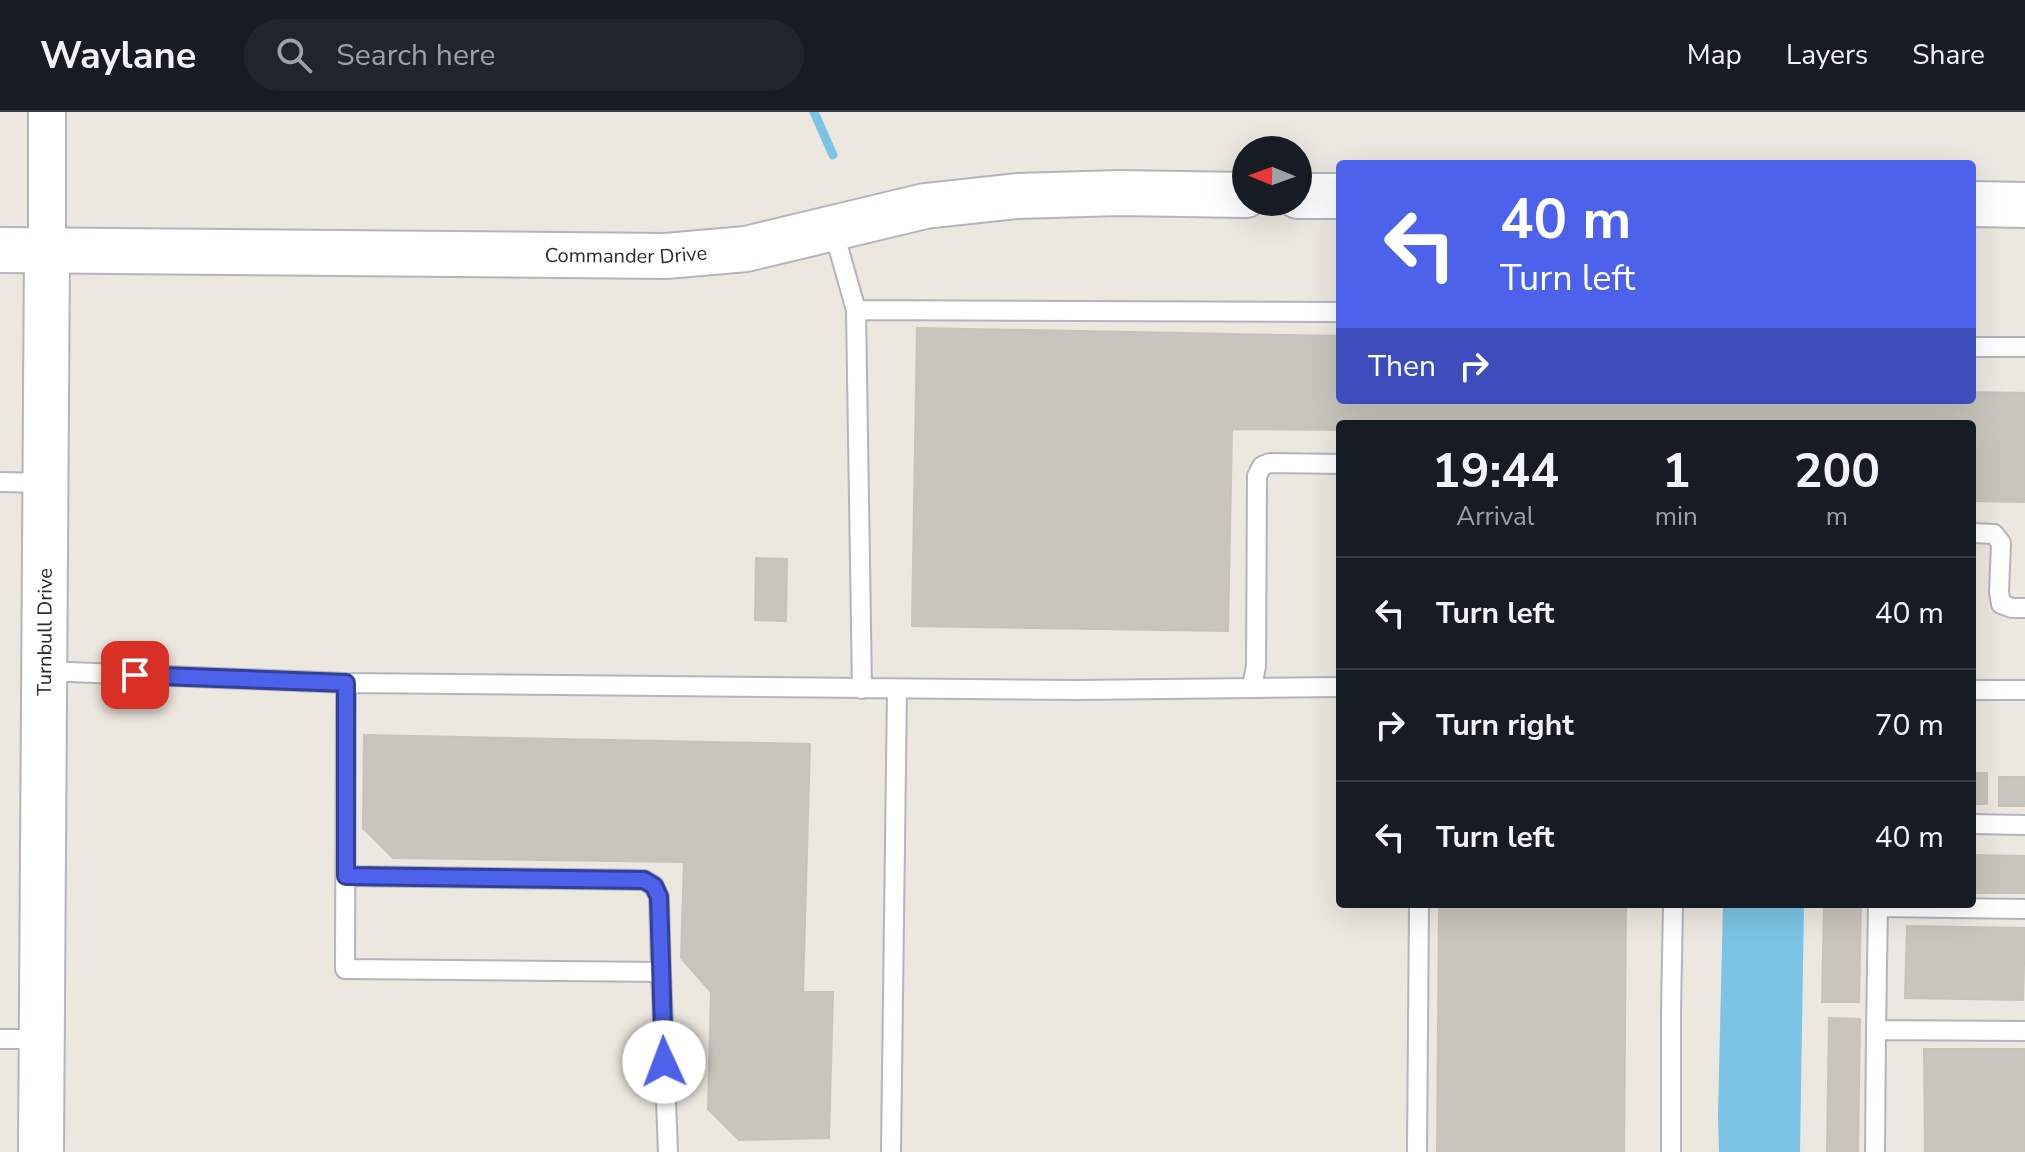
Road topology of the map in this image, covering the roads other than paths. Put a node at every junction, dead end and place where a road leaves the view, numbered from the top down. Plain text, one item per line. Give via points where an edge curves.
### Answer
1 (47, 112) edge
2 (1232, 195) edge
3 (1312, 196) edge
4 (1336, 196) edge
5 (1976, 204) edge
6 (2025, 205) edge
7 (833, 229) junction
8 (0, 250) edge
9 (47, 250) junction
10 (856, 310) junction
11 (1336, 312) edge
12 (1976, 347) edge
13 (2025, 347) edge
14 (1336, 464) edge
15 (0, 482) edge
16 (45, 483) junction
17 (1976, 533) edge
18 (2025, 608) edge
19 (45, 671) junction
20 (346, 683) junction
21 (1252, 687) junction
22 (1336, 687) edge
23 (862, 689) junction
24 (897, 689) junction
25 (1976, 690) edge
26 (2025, 690) edge
27 (1976, 824) edge
28 (2025, 825) edge
29 (346, 876) junction
30 (1419, 908) edge
31 (1673, 908) edge
32 (1878, 908) edge
33 (1976, 908) edge
34 (2025, 909) edge
35 (661, 972) junction
36 (1876, 1030) junction
37 (2025, 1031) edge
38 (21, 1039) edge
39 (41, 1152) edge
40 (668, 1152) edge
41 (891, 1152) edge
42 (1417, 1152) edge
43 (1671, 1152) edge
44 (1875, 1152) edge

1 - 9 street, Turnbull Drive
2 - 7 street, Commander Drive via 1017,196 925,206
3 - 4 street
5 - 6 street
7 - 9 street, Commander Drive via 746,249 666,256
7 - 10 lane
8 - 9 street, Commander Drive
9 - 16 street, Turnbull Drive
10 - 11 lane
10 - 23 lane
12 - 13 lane
14 - 21 lane via 1270,463 1257,476
15 - 16 lane
16 - 19 street, Turnbull Drive
17 - 18 lane via 1994,534 2001,543 2001,604
19 - 20 lane
19 - 38 street, Turnbull Drive
20 - 23 lane
20 - 29 lane
21 - 22 lane
21 - 24 lane
23 - 24 lane
24 - 41 lane
25 - 26 lane
27 - 28 lane
29 - 35 lane via 644,880 659,897
29 - 35 lane via 345,969
30 - 42 lane
31 - 43 lane
32 - 36 lane
33 - 34 lane
35 - 40 lane
36 - 37 lane
36 - 44 lane
38 - 39 street, Turnbull Drive

